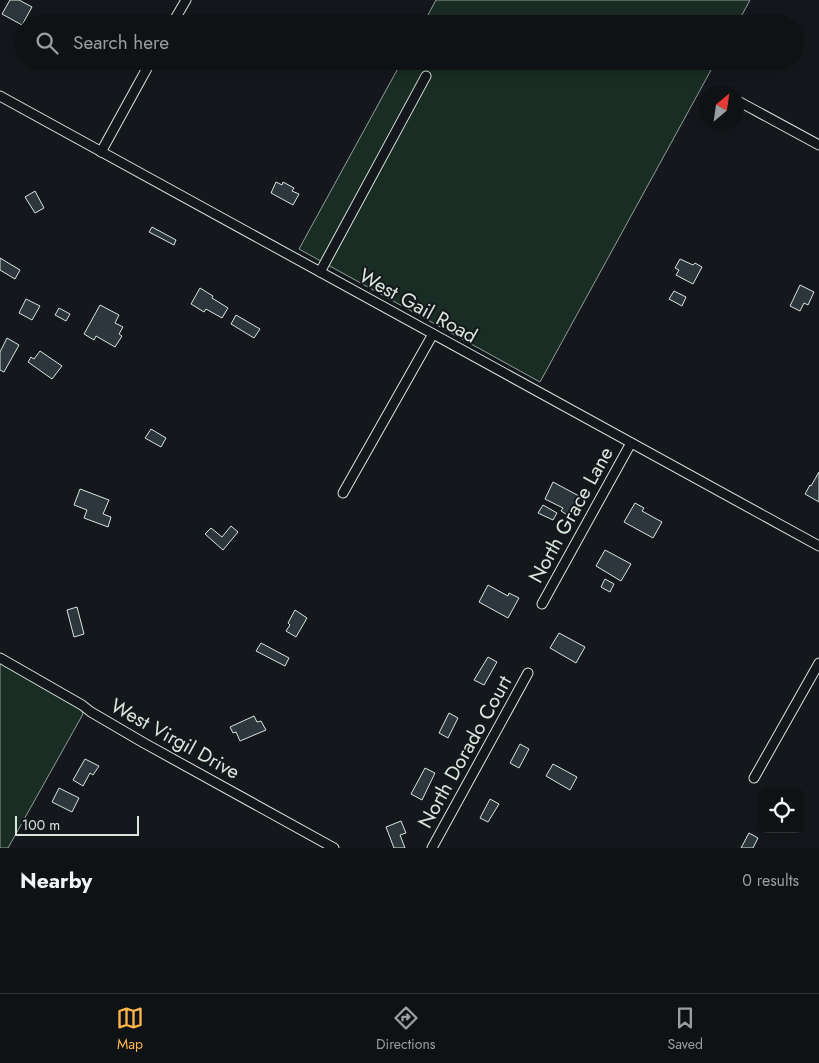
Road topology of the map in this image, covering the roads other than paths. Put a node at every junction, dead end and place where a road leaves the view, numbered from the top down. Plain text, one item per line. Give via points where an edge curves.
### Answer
1 (186, 0) edge
2 (177, 15) edge
3 (146, 70) edge
4 (426, 76) dead end
5 (0, 96) edge
6 (744, 104) edge
7 (819, 145) edge
8 (101, 152) junction
9 (320, 272) junction
10 (433, 334) junction
11 (631, 443) junction
12 (343, 493) dead end
13 (819, 546) edge
14 (542, 604) dead end
15 (0, 658) edge
16 (819, 663) edge
17 (528, 673) dead end
18 (754, 778) dead end
19 (334, 848) edge
20 (432, 848) edge

1 - 2 street
3 - 8 street
4 - 9 street
5 - 8 street, West Gail Road
6 - 7 street
8 - 9 street, West Gail Road
9 - 10 street, West Gail Road
10 - 11 street, West Gail Road
10 - 12 street
11 - 13 street, West Gail Road
11 - 14 street, North Grace Lane
15 - 19 street, West Virgil Drive via 144,743
16 - 18 street
17 - 20 street, North Dorado Court

